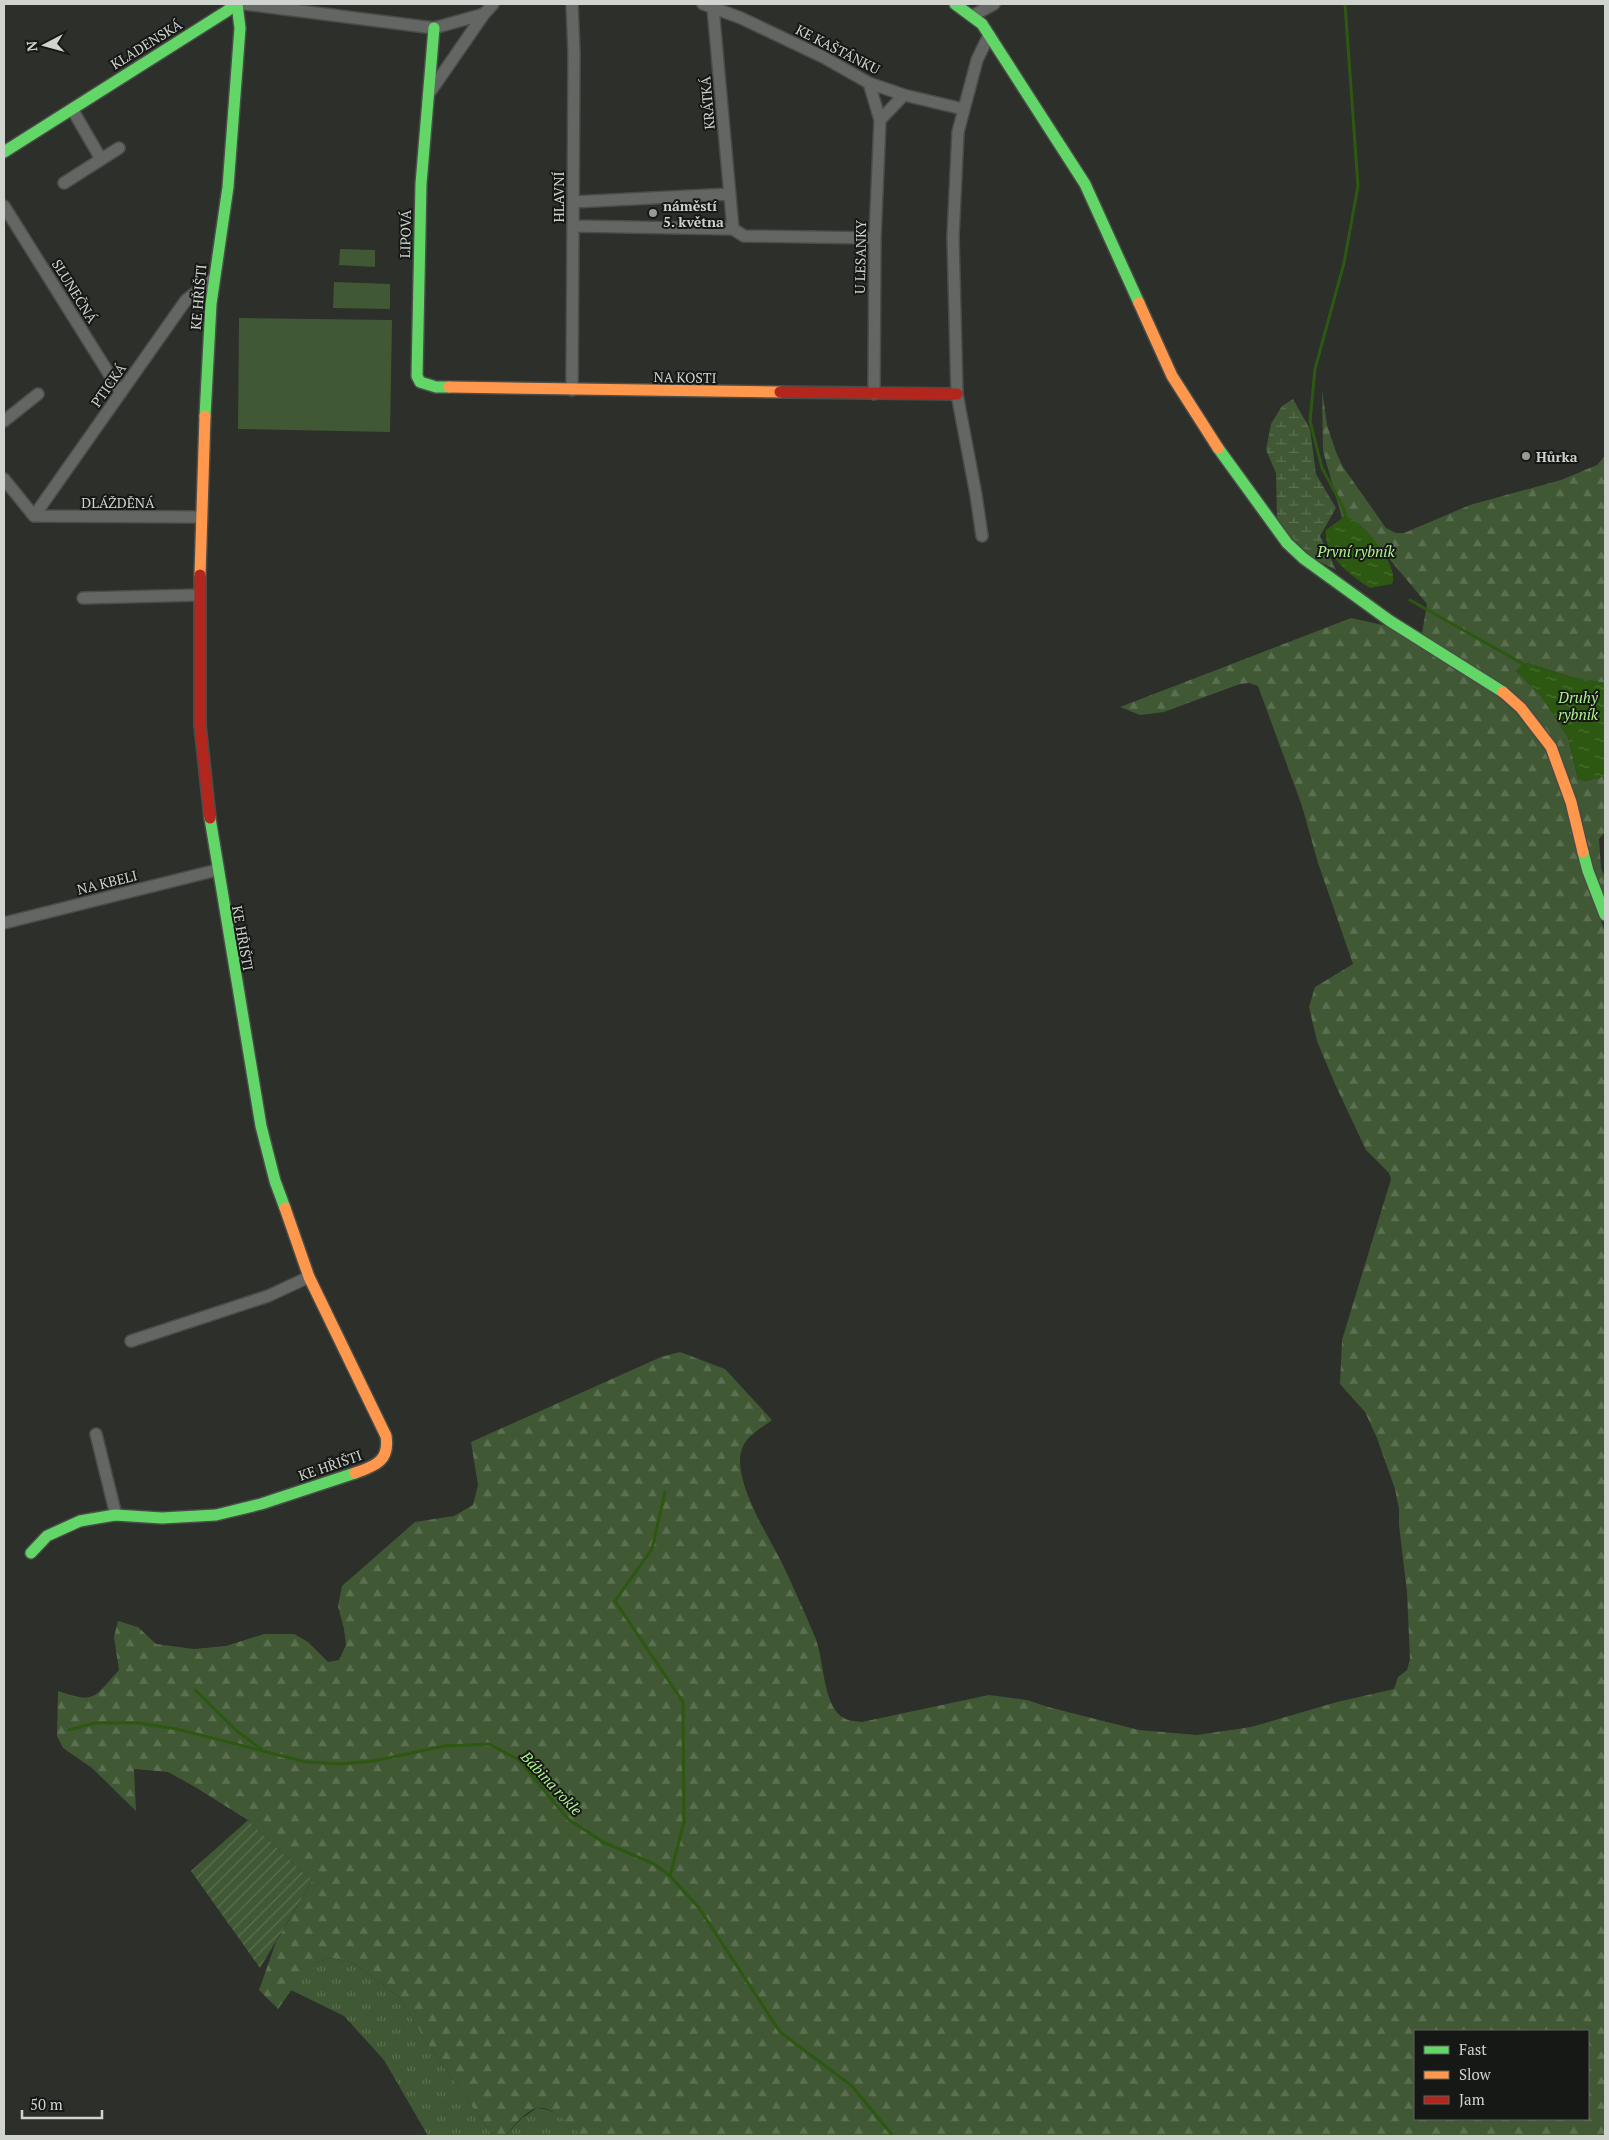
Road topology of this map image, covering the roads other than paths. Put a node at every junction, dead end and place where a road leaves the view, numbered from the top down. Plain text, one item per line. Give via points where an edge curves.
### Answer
1 (236, 4) edge
2 (245, 4) edge
3 (492, 4) edge
4 (572, 4) edge
5 (955, 4) edge
6 (994, 4) edge
7 (708, 6) edge
8 (484, 14) junction
9 (972, 16) junction
10 (434, 28) junction
11 (989, 35) junction
12 (869, 83) junction
13 (430, 92) junction
14 (904, 95) junction
15 (72, 109) junction
16 (963, 109) junction
17 (880, 120) junction
18 (119, 148) dead end
19 (4, 152) edge
20 (101, 159) junction
21 (64, 183) dead end
22 (730, 194) junction
23 (573, 202) junction
24 (4, 206) edge
25 (573, 226) junction
26 (733, 229) junction
27 (875, 238) junction
28 (214, 278) junction
29 (417, 376) joint
30 (572, 390) junction
31 (121, 393) junction
32 (38, 394) dead end
33 (874, 394) junction
34 (956, 394) junction
35 (4, 421) edge
36 (4, 479) edge
37 (34, 516) junction
38 (201, 517) junction
39 (982, 536) dead end
40 (199, 595) junction
41 (83, 598) dead end
42 (217, 870) junction
43 (1605, 915) edge
44 (4, 923) edge
45 (309, 1277) junction
46 (131, 1341) dead end
47 (96, 1434) dead end
48 (116, 1515) junction
49 (31, 1553) dead end

1 - 15 street, KLADENSKÁ
1 - 28 street, KE HŘIŠTI via 240,28 228,187
2 - 10 street
3 - 8 street, LIPOVÁ
4 - 23 street, HLAVNÍ
5 - 9 street
6 - 9 street
7 - 12 street, KE KAŠTÁNKU via 742,18
7 - 22 street, KRÁTKÁ
8 - 10 street
8 - 13 street, LIPOVÁ
9 - 11 street
10 - 13 street, LIPOVÁ
11 - 16 street via 977,60
11 - 43 street via 1085,184 1172,376 1228,463 1287,543 1390,621 1500,689 1521,708 1551,747 1571,802 1588,871
12 - 14 street, KE KAŠTÁNKU
12 - 17 street, U LESANKY
13 - 29 street, LIPOVÁ via 421,184
14 - 16 street, KE KAŠTÁNKU
14 - 17 street
15 - 19 street, KLADENSKÁ
15 - 20 street
16 - 34 street via 958,132 953,236
17 - 27 street, U LESANKY
18 - 20 street
20 - 21 street
22 - 23 street
22 - 26 street
23 - 25 street, HLAVNÍ
24 - 31 street, SLUNEČNÁ
25 - 26 street
25 - 30 street, HLAVNÍ
26 - 27 street via 744,236
27 - 33 street, U LESANKY
28 - 31 street, PTICKÁ via 186,300
28 - 38 street, KE HŘIŠTI via 206,374
29 - 30 street, NA KOSTI via 420,382 436,387
30 - 33 street, NA KOSTI
31 - 37 street, PTICKÁ
32 - 35 street
33 - 34 street, NA KOSTI
34 - 39 street
36 - 37 street
37 - 38 street, DLÁŽDĚNÁ
38 - 40 street, KE HŘIŠTI
40 - 41 street
40 - 42 street, KE HŘIŠTI via 200,725
42 - 44 street, NA KBELI
42 - 45 street, KE HŘIŠTI via 261,1126 275,1181
45 - 46 street via 268,1296
45 - 48 street, KE HŘIŠTI via 386,1436 388,1448 380,1462 367,1469 224,1513 161,1518
47 - 48 street
48 - 49 street, KE HŘIŠTI via 63,1527 48,1534

